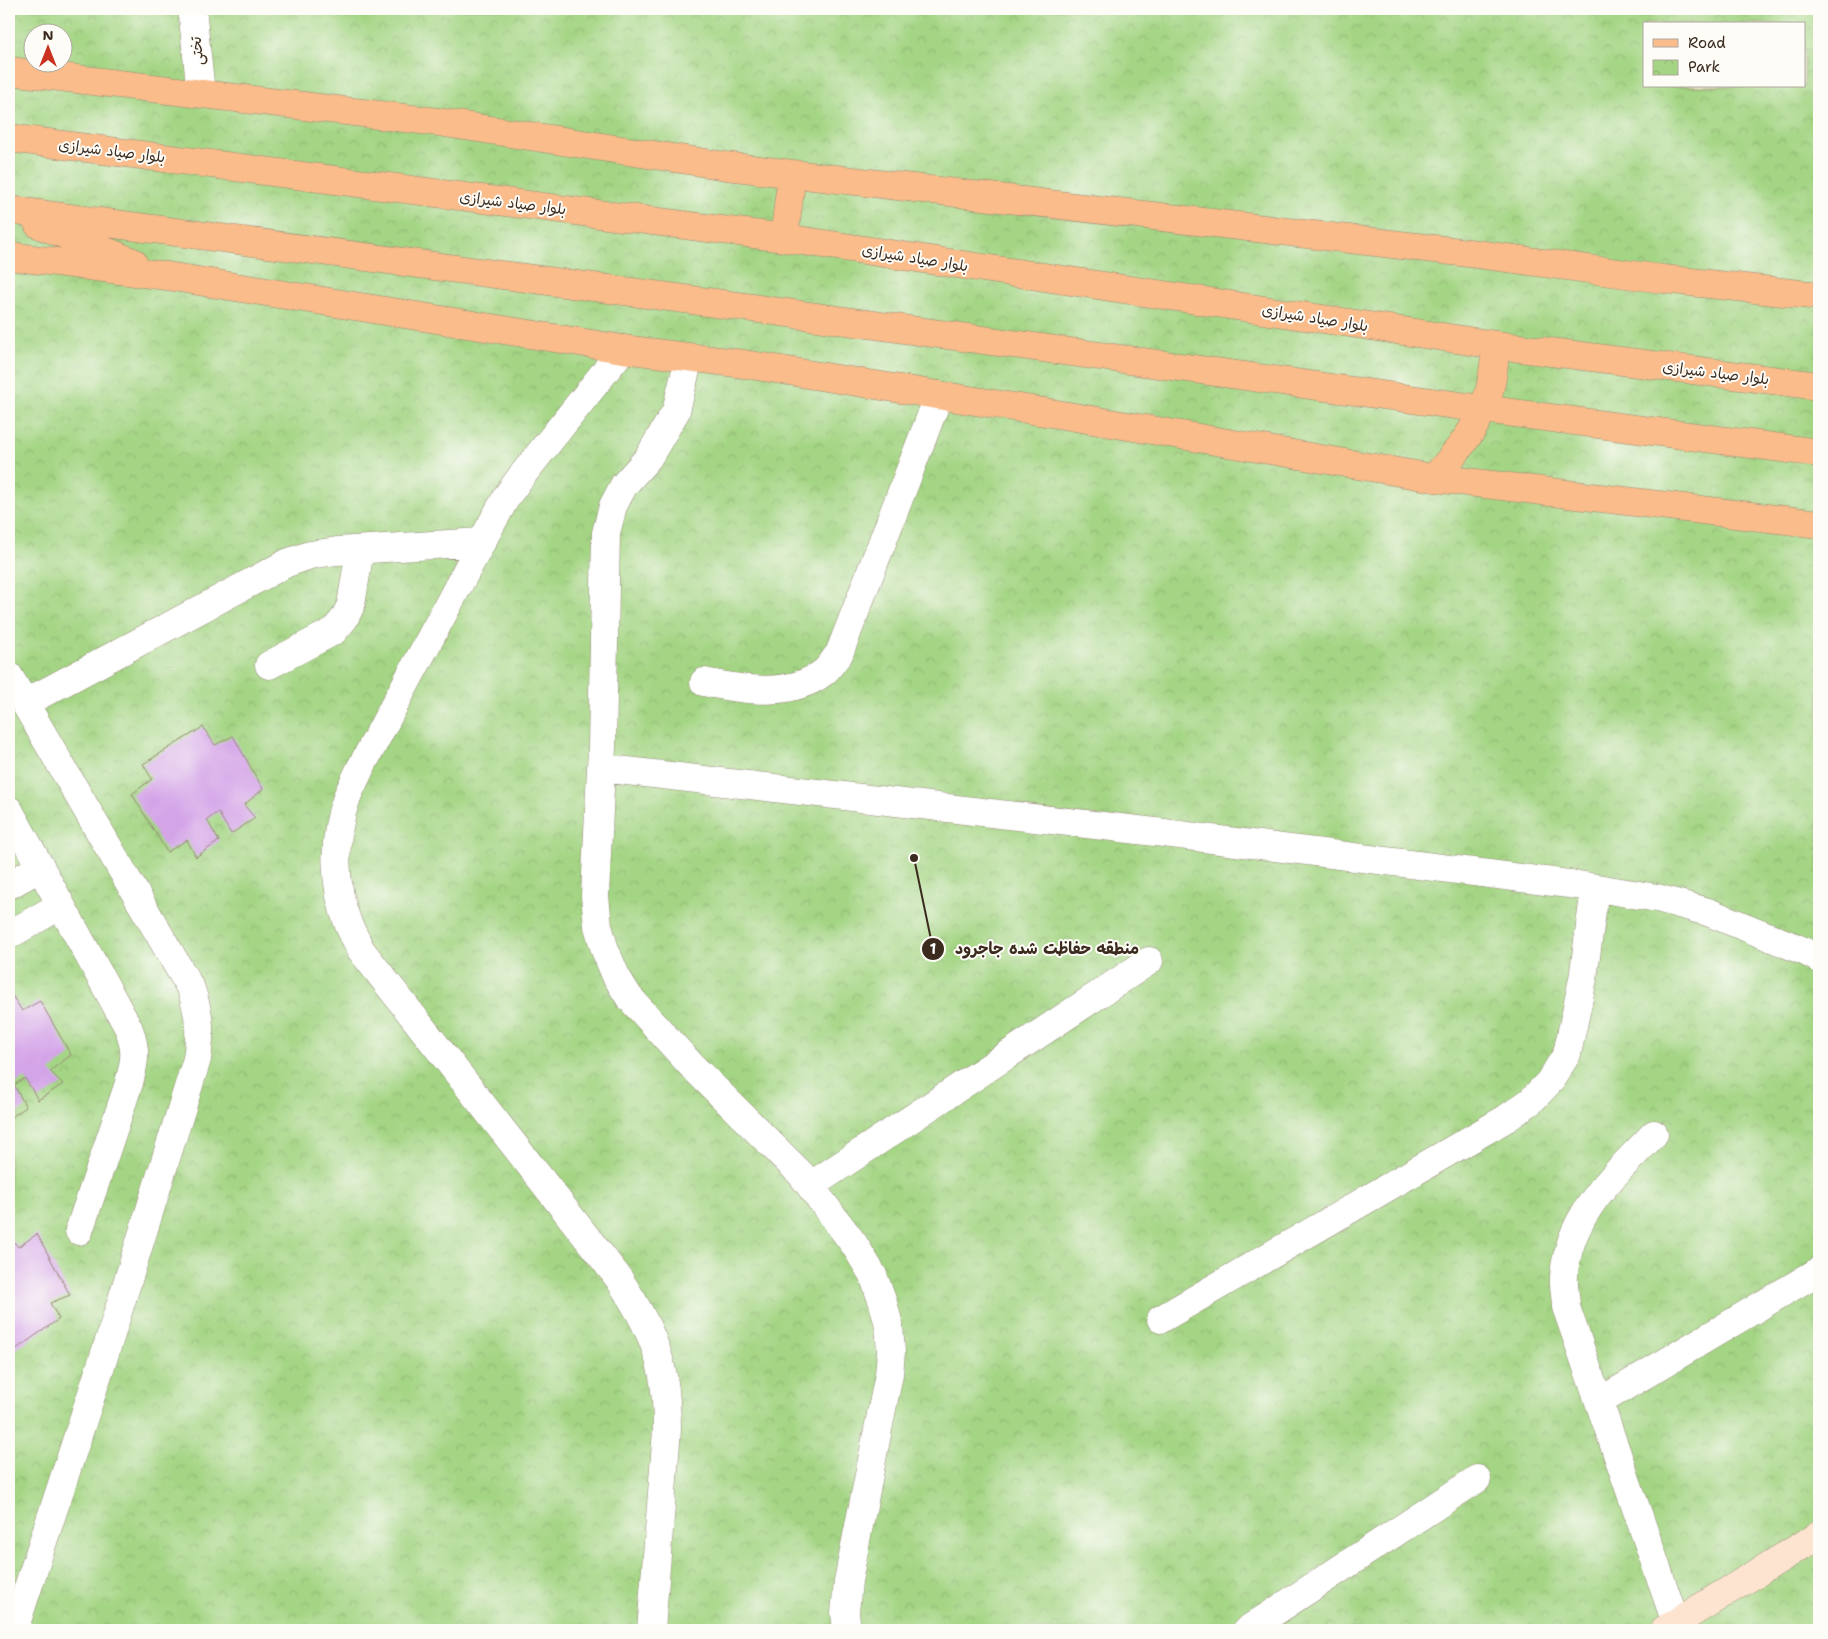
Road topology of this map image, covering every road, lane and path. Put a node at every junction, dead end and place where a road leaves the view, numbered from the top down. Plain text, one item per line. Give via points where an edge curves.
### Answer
1 (192, 9) edge
2 (9, 71) edge
3 (201, 93) junction
4 (9, 138) edge
5 (792, 174) junction
6 (9, 211) edge
7 (784, 238) junction
8 (9, 256) edge
9 (167, 276) junction
10 (1819, 296) edge
11 (1496, 345) junction
12 (623, 349) junction
13 (689, 358) junction
14 (1819, 386) edge
15 (939, 395) junction
16 (1484, 409) junction
17 (1819, 454) edge
18 (1434, 478) junction
19 (1819, 524) edge
20 (482, 542) junction
21 (360, 550) junction
22 (269, 665) dead end
23 (9, 676) edge
24 (704, 682) dead end
25 (25, 703) junction
26 (601, 768) junction
27 (9, 810) edge
28 (40, 867) junction
29 (9, 885) edge
30 (1594, 888) junction
31 (61, 904) junction
32 (9, 935) edge
33 (1819, 959) edge
34 (1149, 961) dead end
35 (1654, 1134) dead end
36 (810, 1186) junction
37 (80, 1231) dead end
38 (1819, 1271) edge
39 (1161, 1319) dead end
40 (1600, 1402) junction
41 (1477, 1479) dead end
42 (1819, 1535) edge
43 (1674, 1628) edge
44 (14, 1630) edge
45 (651, 1630) edge
46 (847, 1630) edge
47 (1247, 1630) edge

1 - 3 street, تختی
2 - 3 main road
3 - 5 main road via 438,122
4 - 7 main road, بلوار صیاد شیرازی
5 - 7 main road
5 - 10 main road
6 - 9 main road
6 - 16 main road
7 - 11 main road, بلوار صیاد شیرازی
8 - 9 main road
9 - 12 main road
11 - 14 main road, بلوار صیاد شیرازی
11 - 16 main road via 1493,378
12 - 13 main road
12 - 20 street via 507,496
13 - 15 main road
13 - 26 street via 676,411 648,458 624,485 613,506 606,533
15 - 18 main road
15 - 24 street via 839,654 824,672 800,684 776,689 741,689
16 - 17 main road
16 - 18 main road via 1461,446
18 - 19 main road
20 - 21 street
20 - 45 street via 347,798 340,824 337,874 349,926 361,950 617,1276 656,1349 663,1375 667,1430
21 - 22 street via 350,605 344,619 334,631
21 - 25 street via 310,555 287,563
23 - 25 street
25 - 44 street via 191,989 198,1012 200,1038 197,1059 114,1325
26 - 30 street via 1164,833
26 - 36 street via 595,896 598,926 616,976 649,1021
27 - 28 street
28 - 29 street
28 - 31 street
30 - 33 street via 1657,898 1708,912
30 - 39 street via 1583,979 1567,1054 1550,1081 1531,1101
31 - 32 street
31 - 37 street via 129,1028 135,1045 129,1083
34 - 36 street
35 - 40 street via 1597,1194 1580,1219 1570,1244 1564,1277 1566,1306
36 - 46 street via 873,1275 889,1325 889,1374 848,1581
38 - 40 street
40 - 43 street
41 - 47 street
42 - 43 main road

